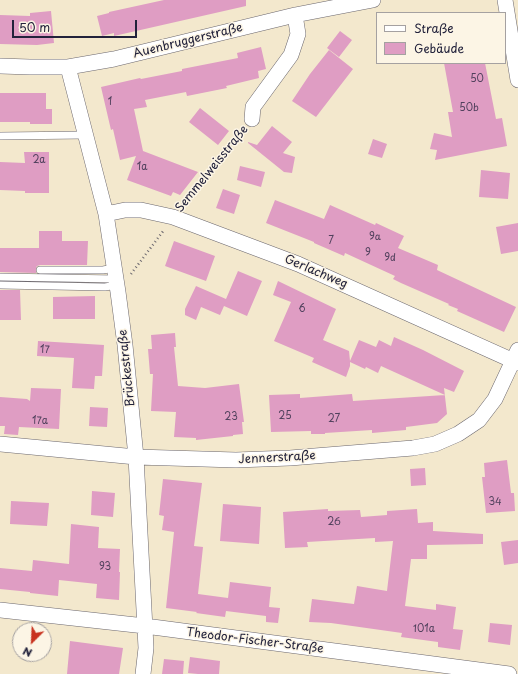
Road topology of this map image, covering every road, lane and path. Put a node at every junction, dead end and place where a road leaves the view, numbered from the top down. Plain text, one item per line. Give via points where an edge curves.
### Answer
1 (373, 0) edge
2 (505, 0) edge
3 (295, 15) junction
4 (0, 66) edge
5 (68, 66) junction
6 (518, 80) edge
7 (252, 118) joint
8 (85, 135) junction
9 (0, 136) edge
10 (106, 214) junction
11 (173, 217) junction
12 (40, 270) dead end
13 (0, 277) edge
14 (116, 281) junction
15 (0, 285) edge
16 (516, 358) edge
17 (0, 444) edge
18 (136, 457) junction
19 (0, 610) edge
20 (145, 626) junction
21 (142, 674) edge
22 (509, 674) edge

1 - 3 street, Auenbruggerstraße
2 - 6 street
3 - 5 street, Auenbruggerstraße via 114,59
3 - 7 street, Semmelweisstraße via 298,34 291,55 253,107
4 - 5 street, Auenbruggerstraße
5 - 8 street, Brückestraße
7 - 11 path, Semmelweisstraße
8 - 9 lane
8 - 10 street, Brückestraße
10 - 11 street, Gerlachweg via 141,210
10 - 14 street, Brückestraße
11 - 14 path, Semmelweisstraße
11 - 16 street, Gerlachweg via 298,264
12 - 14 lane via 103,270
13 - 14 lane
14 - 15 lane via 105,287
14 - 18 street, Brückestraße
16 - 18 street, Jennerstraße via 495,399 479,420 458,434 435,444 290,458 236,460
17 - 18 street, Jennerstraße
18 - 20 street, Brückestraße
19 - 20 street, Theodor-Fischer-Straße
20 - 21 street, Brückestraße via 146,648
20 - 22 street, Theodor-Fischer-Straße

